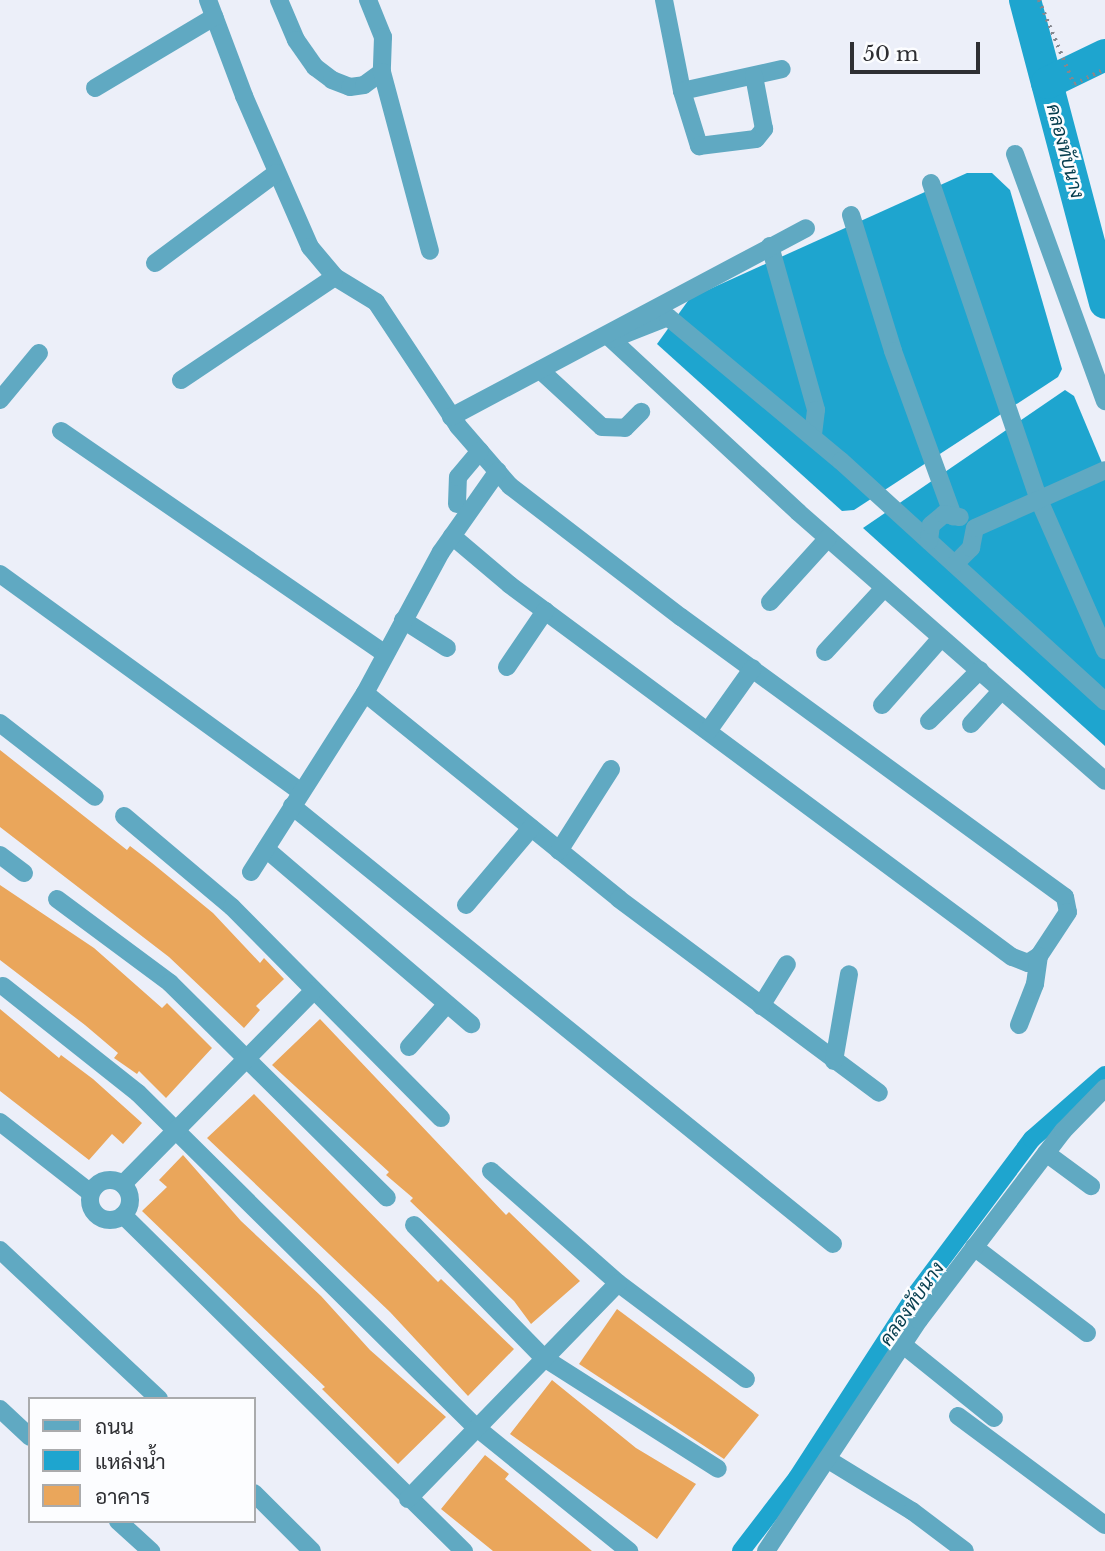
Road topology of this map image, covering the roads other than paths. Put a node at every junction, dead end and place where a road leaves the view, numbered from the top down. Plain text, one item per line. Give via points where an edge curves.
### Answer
1 (279, 0) edge
2 (368, 0) edge
3 (664, 0) edge
4 (211, 8) edge
5 (782, 69) dead end
6 (382, 72) junction
7 (754, 76) junction
8 (95, 88) dead end
9 (682, 91) junction
10 (1015, 154) dead end
11 (276, 173) junction
12 (931, 183) dead end
13 (851, 215) dead end
14 (806, 228) dead end
15 (770, 246) junction
16 (430, 251) dead end
17 (155, 262) dead end
18 (335, 277) junction
19 (610, 338) junction
20 (40, 353) dead end
21 (541, 370) junction
22 (181, 380) dead end
23 (0, 400) edge
24 (1105, 401) edge
25 (641, 412) dead end
26 (451, 417) junction
27 (61, 431) dead end
28 (813, 436) junction
29 (480, 451) junction
30 (1105, 470) edge
31 (498, 471) junction
32 (1039, 500) junction
33 (457, 504) dead end
34 (953, 516) junction
35 (975, 528) junction
36 (452, 536) junction
37 (828, 538) junction
38 (929, 541) junction
39 (955, 564) junction
40 (0, 574) edge
41 (884, 588) junction
42 (770, 603) dead end
43 (545, 611) junction
44 (403, 620) junction
45 (941, 638) junction
46 (447, 648) dead end
47 (1105, 650) edge
48 (825, 652) dead end
49 (384, 654) junction
50 (507, 667) dead end
51 (753, 667) junction
52 (980, 670) junction
53 (1001, 691) junction
54 (365, 693) junction
55 (1105, 701) edge
56 (882, 705) dead end
57 (929, 721) dead end
58 (0, 723) edge
59 (971, 724) dead end
60 (708, 731) junction
61 (611, 769) dead end
62 (1105, 781) edge
63 (95, 797) dead end
64 (297, 799) junction
65 (124, 816) dead end
66 (531, 828) junction
67 (265, 849) junction
68 (558, 850) junction
69 (0, 855) edge
70 (251, 872) dead end
71 (24, 873) dead end
72 (57, 899) dead end
73 (466, 905) dead end
74 (1039, 956) junction
75 (787, 964) dead end
76 (849, 974) dead end
77 (4, 986) dead end
78 (313, 991) junction
79 (447, 1004) junction
80 (761, 1006) junction
81 (471, 1024) dead end
82 (1019, 1026) dead end
83 (409, 1047) dead end
84 (247, 1059) junction
85 (834, 1061) junction
86 (1105, 1088) edge
87 (879, 1093) dead end
88 (441, 1118) dead end
89 (0, 1122) edge
90 (178, 1130) junction
91 (1046, 1153) junction
92 (491, 1171) dead end
93 (123, 1184) junction
94 (1091, 1186) dead end
95 (91, 1193) junction
96 (387, 1198) dead end
97 (123, 1215) junction
98 (414, 1225) dead end
99 (833, 1244) dead end
100 (974, 1247) junction
101 (0, 1250) edge
102 (618, 1283) junction
103 (1087, 1333) dead end
104 (902, 1344) junction
105 (544, 1358) junction
106 (746, 1379) dead end
107 (157, 1397) edge
108 (0, 1409) edge
109 (958, 1416) dead end
110 (994, 1419) dead end
111 (478, 1428) junction
112 (28, 1435) edge
113 (827, 1459) junction
114 (718, 1469) dead end
115 (256, 1495) edge
116 (408, 1499) junction
117 (120, 1523) edge
118 (1105, 1525) edge
119 (151, 1551) edge
120 (312, 1551) edge
121 (464, 1551) edge
122 (629, 1551) edge
123 (766, 1551) edge
124 (965, 1551) edge

1 - 6 street via 296,40 315,67 332,79 351,87 364,85
2 - 6 street via 383,37
3 - 9 street
4 - 8 street
4 - 11 street
5 - 7 street
6 - 16 street
7 - 9 street
7 - 9 street via 764,129 756,139 699,146
10 - 24 street
11 - 17 street
11 - 18 street via 310,247
12 - 32 street
13 - 34 street via 893,351
14 - 15 street
15 - 19 street
15 - 28 street via 816,410
18 - 22 street
18 - 26 street via 376,302
19 - 21 street
19 - 28 street via 668,317
19 - 37 street
20 - 23 street
21 - 25 street via 602,427 625,428
21 - 26 street
26 - 29 street
27 - 49 street
28 - 38 street
29 - 31 street
29 - 33 street via 458,477
30 - 32 street
31 - 36 street
31 - 51 street via 537,511
32 - 35 street
32 - 47 street
34 - 35 street
34 - 38 street via 944,514 931,525
35 - 39 street via 971,548
36 - 43 street
36 - 44 street
37 - 41 street
37 - 42 street
38 - 39 street
39 - 55 street
40 - 64 street
41 - 45 street
41 - 48 street
43 - 50 street
43 - 60 street
44 - 46 street
44 - 49 street
45 - 52 street
45 - 56 street
49 - 54 street
51 - 60 street
51 - 74 street via 1065,897 1068,912
52 - 53 street
52 - 57 street
53 - 59 street
53 - 62 street
54 - 64 street
54 - 66 street
58 - 63 street
60 - 74 street via 1012,957 1028,963
61 - 68 street
64 - 67 street
64 - 99 street
65 - 78 street via 232,906
66 - 68 street
66 - 73 street
67 - 70 street
67 - 79 street
68 - 80 street
69 - 71 street
72 - 84 street via 170,983
74 - 82 street via 1035,984
75 - 80 street
76 - 85 street
77 - 90 street
78 - 84 street
78 - 88 street
79 - 81 street
79 - 83 street
80 - 85 street
84 - 90 street
84 - 96 street
85 - 87 street
86 - 91 street
89 - 95 street
90 - 93 street
90 - 111 street
91 - 94 street
91 - 100 street
92 - 102 street
93 - 95 street via 105,1180
93 - 97 street via 131,1199
95 - 97 street via 93,1210 99,1216 107,1220
97 - 116 street
98 - 105 street
100 - 103 street
100 - 104 street
101 - 107 street
102 - 105 street
102 - 106 street
104 - 110 street
104 - 113 street
105 - 111 street
105 - 114 street
108 - 112 street
109 - 118 street
111 - 116 street
111 - 122 street
113 - 123 street
113 - 124 street via 912,1511
115 - 120 street
116 - 121 street
117 - 119 street

